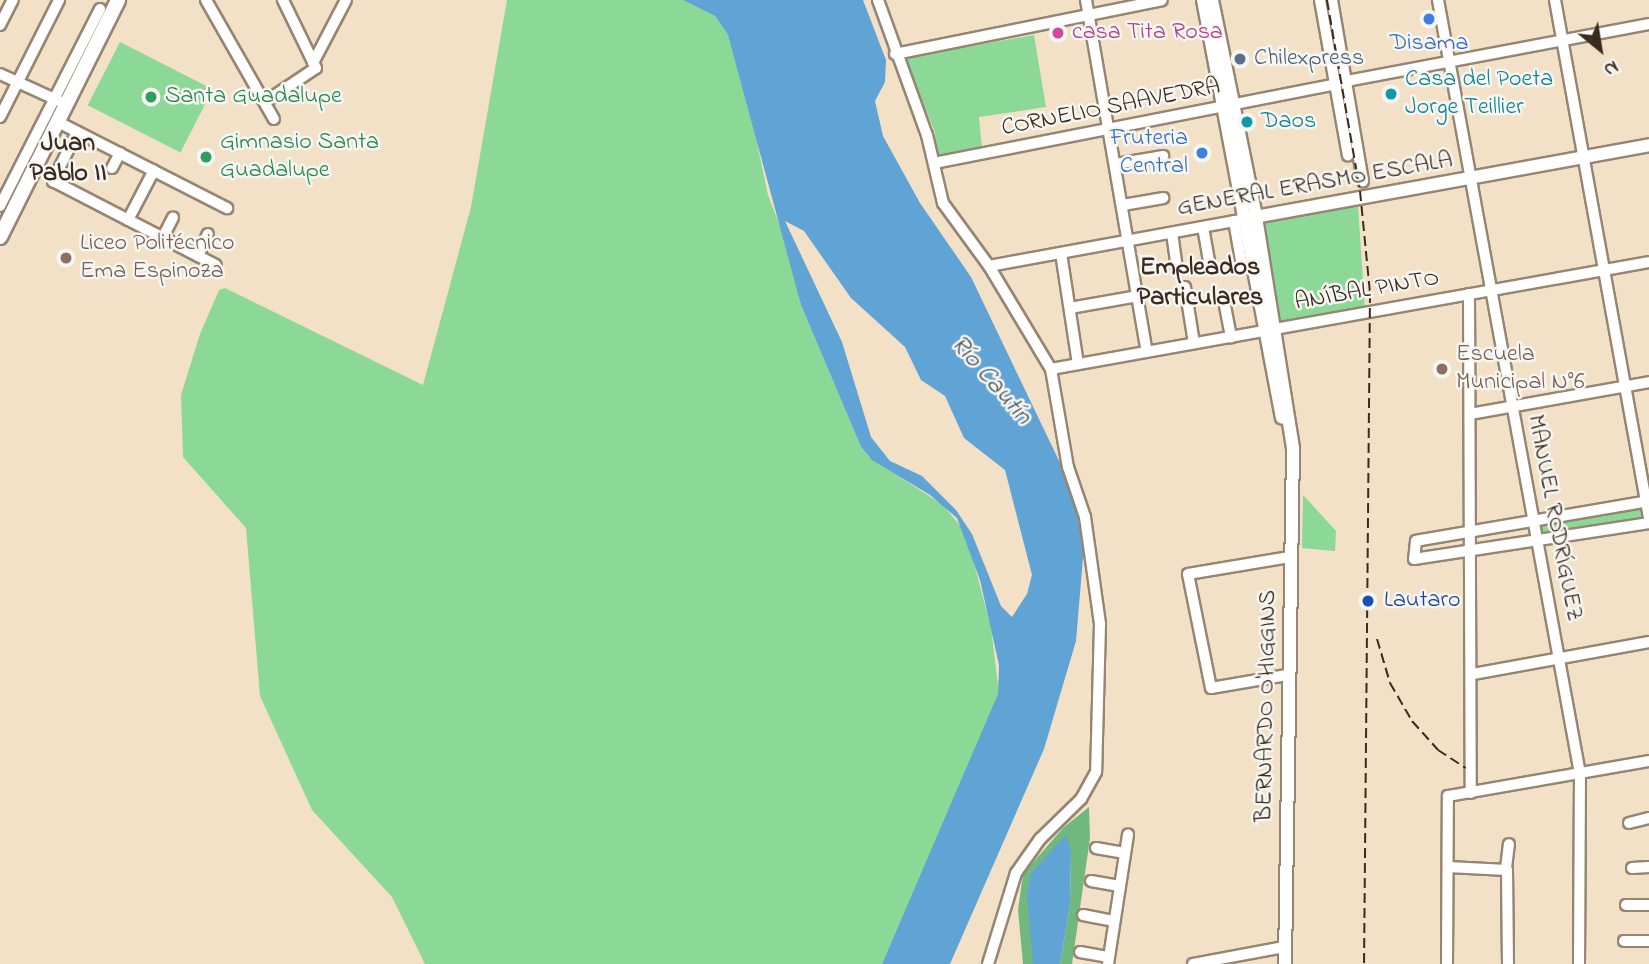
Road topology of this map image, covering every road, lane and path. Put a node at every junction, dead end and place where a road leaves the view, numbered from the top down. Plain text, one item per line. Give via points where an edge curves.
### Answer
1 (13, 0) edge
2 (59, 0) edge
3 (118, 0) edge
4 (284, 0) edge
5 (346, 0) edge
6 (878, 0) edge
7 (1086, 0) edge
8 (1162, 0) edge
9 (1203, 0) edge
10 (1212, 0) edge
11 (1321, 0) edge
12 (1332, 0) edge
13 (1438, 0) edge
14 (1555, 0) edge
15 (210, 2) edge
16 (100, 9) dead end
17 (1089, 15) junction
18 (1649, 24) edge
19 (0, 26) edge
20 (1563, 40) junction
21 (895, 54) junction
22 (1449, 62) junction
23 (315, 65) junction
24 (0, 74) edge
25 (1347, 81) junction
26 (18, 82) junction
27 (1336, 84) junction
28 (60, 102) junction
29 (265, 102) junction
30 (1228, 107) junction
31 (0, 117) edge
32 (274, 119) dead end
33 (58, 122) junction
34 (1110, 130) junction
35 (77, 132) junction
36 (1649, 145) edge
37 (120, 153) junction
38 (1348, 155) dead end
39 (1163, 156) dead end
40 (1583, 157) junction
41 (934, 163) junction
42 (1116, 164) junction
43 (112, 168) dead end
44 (153, 170) junction
45 (1470, 178) junction
46 (1363, 181) dead end
47 (1163, 198) dead end
48 (1123, 205) junction
49 (0, 206) edge
50 (227, 208) dead end
51 (173, 217) dead end
52 (1245, 219) junction
53 (128, 220) junction
54 (1203, 227) junction
55 (1172, 233) junction
56 (1, 234) edge
57 (208, 234) dead end
58 (163, 237) junction
59 (1129, 241) junction
60 (1061, 253) junction
61 (198, 256) junction
62 (1209, 261) dead end
63 (1649, 262) edge
64 (216, 265) dead end
65 (989, 266) junction
66 (1242, 266) dead end
67 (1177, 269) dead end
68 (1604, 270) junction
69 (1185, 288) dead end
70 (1489, 290) junction
71 (1469, 294) junction
72 (1138, 296) junction
73 (1225, 306) dead end
74 (1070, 308) junction
75 (1271, 330) junction
76 (1231, 337) junction
77 (1194, 343) junction
78 (1147, 352) junction
79 (1078, 364) junction
80 (1051, 369) junction
81 (1649, 382) edge
82 (1625, 386) junction
83 (1511, 406) junction
84 (1470, 414) junction
85 (1647, 501) edge
86 (1649, 520) edge
87 (1532, 521) junction
88 (1471, 532) junction
89 (1536, 542) junction
90 (1472, 553) junction
91 (1290, 557) junction
92 (1649, 642) edge
93 (1558, 659) junction
94 (1473, 674) junction
95 (1287, 675) junction
96 (1649, 761) edge
97 (1580, 774) junction
98 (1471, 793) junction
99 (1649, 818) edge
100 (1629, 822) dead end
101 (1128, 835) dead end
102 (1509, 844) dead end
103 (1096, 848) dead end
104 (1125, 853) junction
105 (1448, 867) junction
106 (1632, 867) dead end
107 (1649, 867) edge
108 (1506, 869) junction
109 (1091, 881) dead end
110 (1120, 886) junction
111 (1626, 905) dead end
112 (1649, 905) edge
113 (1083, 915) dead end
114 (1114, 921) junction
115 (1624, 941) dead end
116 (1649, 941) edge
117 (1284, 947) junction
118 (1080, 952) dead end
119 (1108, 960) edge
120 (988, 964) edge
121 (1193, 964) edge
122 (1285, 964) edge
123 (1447, 964) edge
124 (1508, 964) edge
125 (1579, 964) edge

1 - 19 street
2 - 26 street
3 - 28 highway
4 - 23 street
5 - 23 street
6 - 21 street
7 - 17 street
8 - 17 street
9 - 30 main road, BERNARDO O'HIGGINS
10 - 30 main road, BERNARDO O'HIGGINS
11 - 27 street
12 - 25 street
13 - 22 street, MANUEL RODRÍGUEZ
14 - 20 street
15 - 29 street
16 - 28 street
17 - 21 street
17 - 34 street
18 - 20 street
20 - 22 street
20 - 40 street
21 - 41 street
22 - 25 street
22 - 45 street, MANUEL RODRÍGUEZ
23 - 29 street
24 - 26 street
25 - 46 street
26 - 28 street
26 - 31 street
27 - 30 street, CORNELIO SAAVEDRA
27 - 38 street
28 - 33 highway
28 - 49 street
29 - 32 street
30 - 34 street, CORNELIO SAAVEDRA
30 - 52 main road, BERNARDO O'HIGGINS
33 - 35 street
33 - 56 highway
34 - 41 street, CORNELIO SAAVEDRA
34 - 42 street
35 - 37 street
35 - 53 street via 53,181
36 - 40 main road, GENERAL ERASMO ESCALA
37 - 43 street
37 - 44 street
39 - 42 street
40 - 45 main road, GENERAL ERASMO ESCALA
40 - 68 street
41 - 65 street via 943,203
42 - 48 street
44 - 50 street
44 - 53 street
45 - 52 main road, GENERAL ERASMO ESCALA
45 - 70 street, MANUEL RODRÍGUEZ
47 - 48 street
48 - 59 street
51 - 58 street
52 - 54 street, GENERAL ERASMO ESCALA
52 - 66 street
52 - 75 main road, BERNARDO O'HIGGINS
53 - 58 street
54 - 55 street, GENERAL ERASMO ESCALA
54 - 62 street
55 - 59 street, GENERAL ERASMO ESCALA
55 - 67 street
57 - 61 street
58 - 61 street
59 - 60 street, GENERAL ERASMO ESCALA
59 - 72 street
60 - 65 street, GENERAL ERASMO ESCALA
60 - 74 street
61 - 64 street
63 - 68 street, ANÍBAL PINTO
65 - 80 street
68 - 70 street, ANÍBAL PINTO
68 - 82 street
69 - 77 street
70 - 71 street, ANÍBAL PINTO
70 - 83 street, MANUEL RODRÍGUEZ
71 - 75 street, ANÍBAL PINTO
71 - 84 street
72 - 74 street
72 - 78 street
73 - 76 street
74 - 79 street
75 - 76 street, ANÍBAL PINTO
75 - 91 main road, BERNARDO O'HIGGINS via 1293,448
76 - 77 street, ANÍBAL PINTO
77 - 78 street, ANÍBAL PINTO
78 - 79 street, ANÍBAL PINTO
79 - 80 street, ANÍBAL PINTO
80 - 120 street via 1068,467 1085,517 1100,624 1099,759 1086,793 1040,839 1016,873
81 - 82 street
82 - 83 street
82 - 85 street
83 - 84 street
83 - 87 street, MANUEL RODRÍGUEZ
84 - 88 street
85 - 86 street
85 - 87 street
86 - 89 street
87 - 88 street
87 - 89 street, MANUEL RODRÍGUEZ
88 - 90 street
88 - 90 street via 1414,544 1418,562
89 - 90 street
89 - 93 street, MANUEL RODRÍGUEZ
90 - 94 street
91 - 95 main road, BERNARDO O'HIGGINS
91 - 95 street via 1188,574 1211,688
92 - 93 street
93 - 94 street
93 - 97 street, MANUEL RODRÍGUEZ
94 - 98 street
95 - 117 main road, BERNARDO O'HIGGINS
96 - 97 street
97 - 98 street
97 - 125 street, MANUEL RODRÍGUEZ
98 - 105 street via 1448,796
99 - 100 street
101 - 104 street
102 - 108 street
103 - 104 street
104 - 110 street
105 - 108 street
105 - 123 street
106 - 107 street
108 - 124 street
109 - 110 street
110 - 114 street
111 - 112 street
113 - 114 street
114 - 119 street
115 - 116 street
117 - 121 street
117 - 122 main road, BERNARDO O'HIGGINS
118 - 119 street

